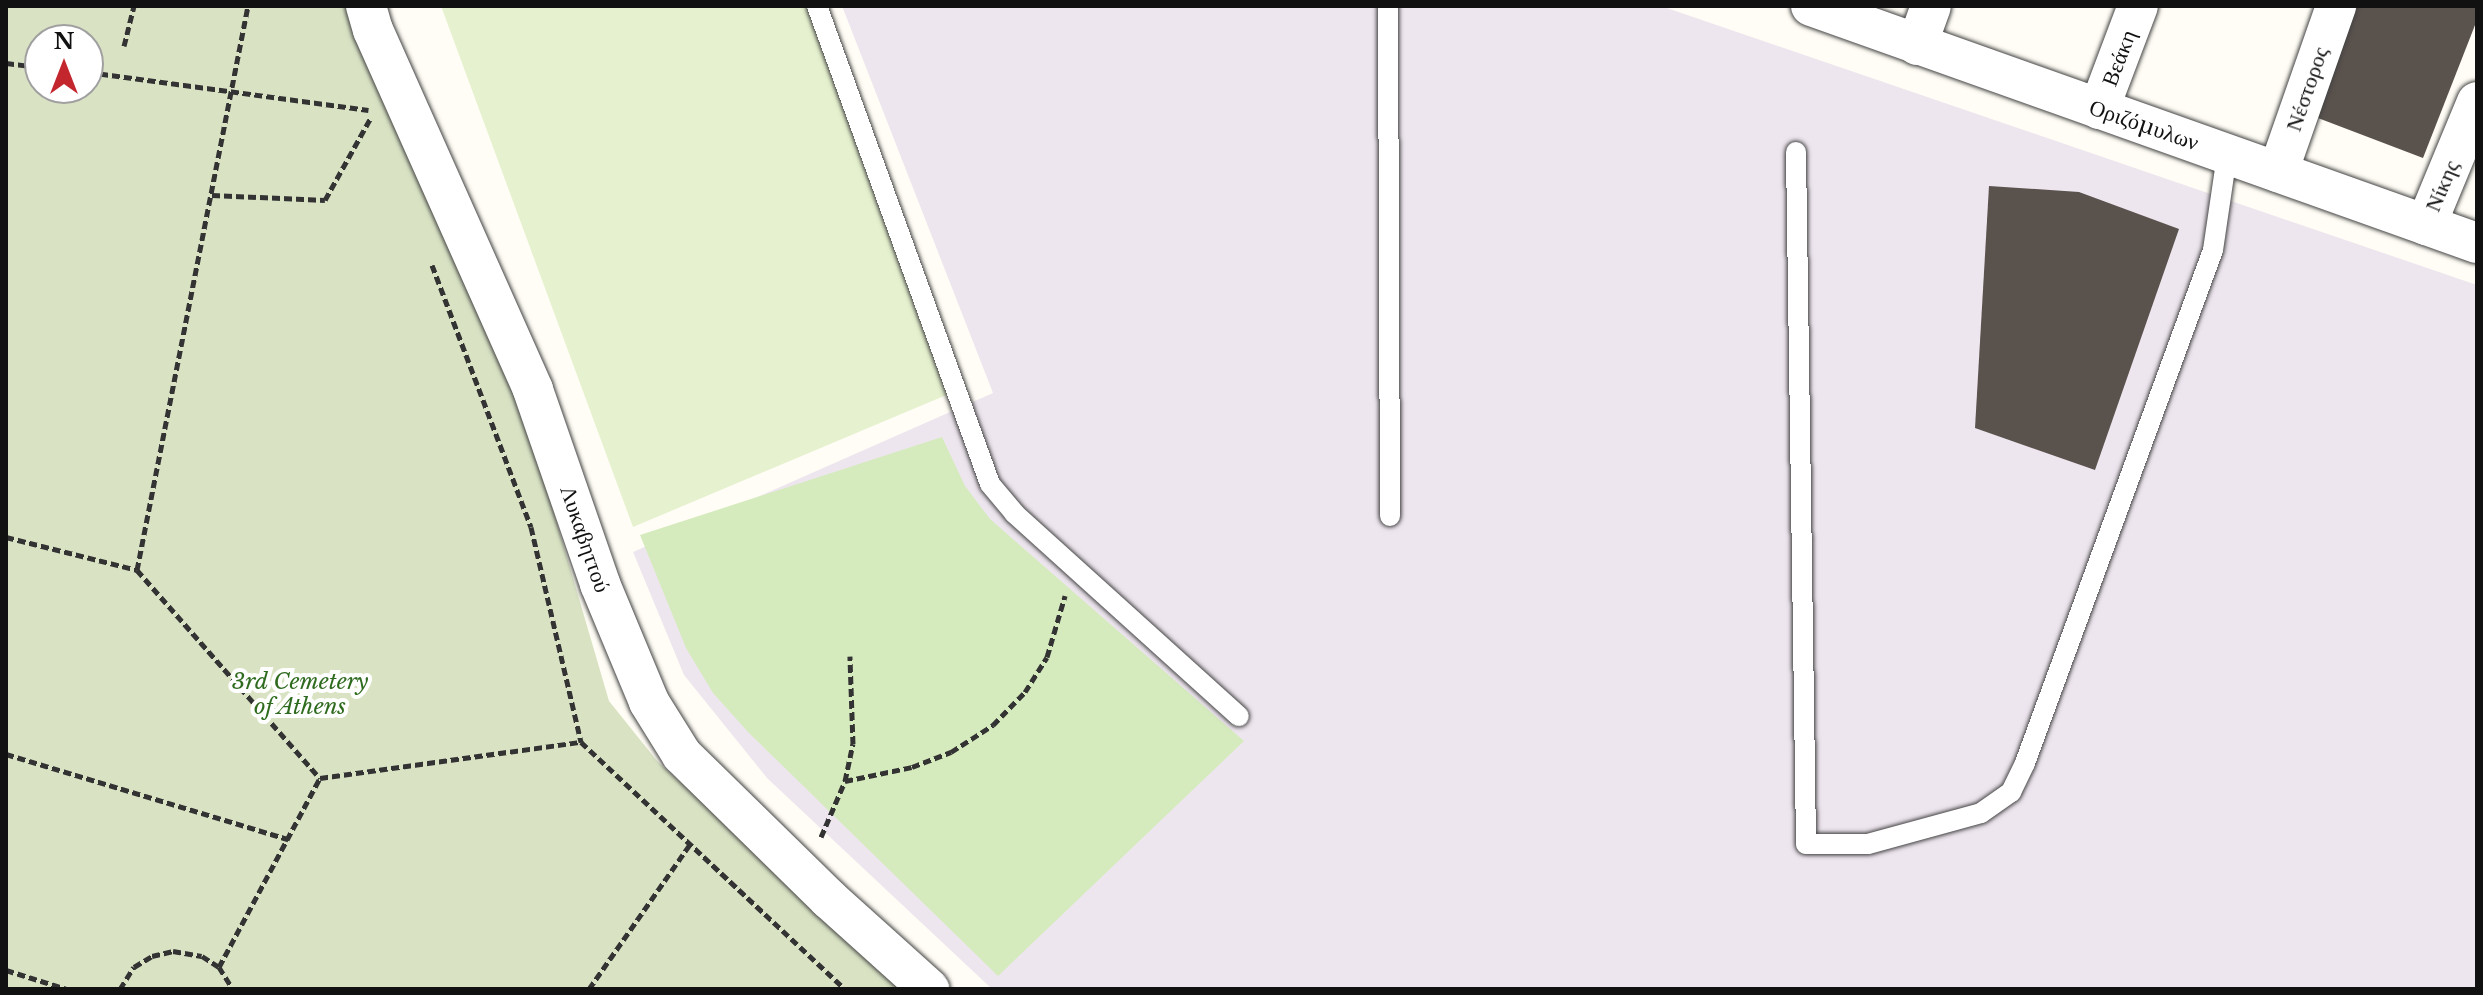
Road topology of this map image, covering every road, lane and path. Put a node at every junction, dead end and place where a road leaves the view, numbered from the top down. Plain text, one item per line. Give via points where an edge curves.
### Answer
1 (134, 6) edge
2 (248, 6) edge
3 (366, 6) edge
4 (817, 6) edge
5 (1388, 6) edge
6 (1811, 6) edge
7 (1931, 6) edge
8 (2138, 6) edge
9 (2336, 6) edge
10 (1917, 45) junction
11 (124, 46) dead end
12 (104, 74) edge
13 (233, 90) junction
14 (2477, 102) edge
15 (2099, 109) junction
16 (374, 111) junction
17 (380, 126) dead end
18 (1796, 152) dead end
19 (2227, 155) junction
20 (2278, 172) junction
21 (212, 195) junction
22 (2426, 225) junction
23 (2477, 243) edge
24 (430, 260) dead end
25 (1390, 516) dead end
26 (6, 537) edge
27 (1069, 564) junction
28 (137, 570) junction
29 (850, 656) dead end
30 (1239, 716) dead end
31 (581, 742) junction
32 (6, 754) edge
33 (320, 778) junction
34 (845, 781) junction
35 (288, 839) junction
36 (690, 844) junction
37 (803, 873) junction
38 (219, 967) junction
39 (6, 970) edge
40 (67, 989) edge
41 (120, 989) edge
42 (233, 989) edge
43 (589, 989) edge
44 (845, 989) edge
45 (929, 989) edge

1 - 11 path
2 - 13 path
3 - 37 street, Λυκαβηττού via 533,390 600,584 649,702 682,755
4 - 27 lane via 990,484
5 - 25 lane
6 - 10 street, Οριζόμυλων
7 - 10 street
8 - 15 street, Βεάκη
9 - 20 street, Νέστορος
10 - 15 street, Οριζόμυλων
12 - 13 path
13 - 16 path
13 - 21 path
14 - 22 street, Νίκης
15 - 19 street, Οριζόμυλων
16 - 17 path
16 - 21 path via 325,200
18 - 19 lane via 1806,844 1868,844 1981,813 2011,792 2213,250
19 - 20 street, Οριζόμυλων
20 - 22 street, Οριζόμυλων
21 - 28 path
22 - 23 street, Οριζόμυλων
24 - 31 path via 531,527
26 - 28 path
27 - 30 lane
27 - 34 path via 1063,613 1047,657 1025,692 993,725 951,752 912,767
28 - 33 path
29 - 34 path via 853,744
31 - 33 path
31 - 36 path
32 - 35 path
33 - 35 path
34 - 37 path
35 - 38 path
36 - 43 path
36 - 44 path
37 - 45 street, Λυκαβηττού
38 - 41 path via 202,956 173,951 134,967
38 - 42 path
39 - 40 path

